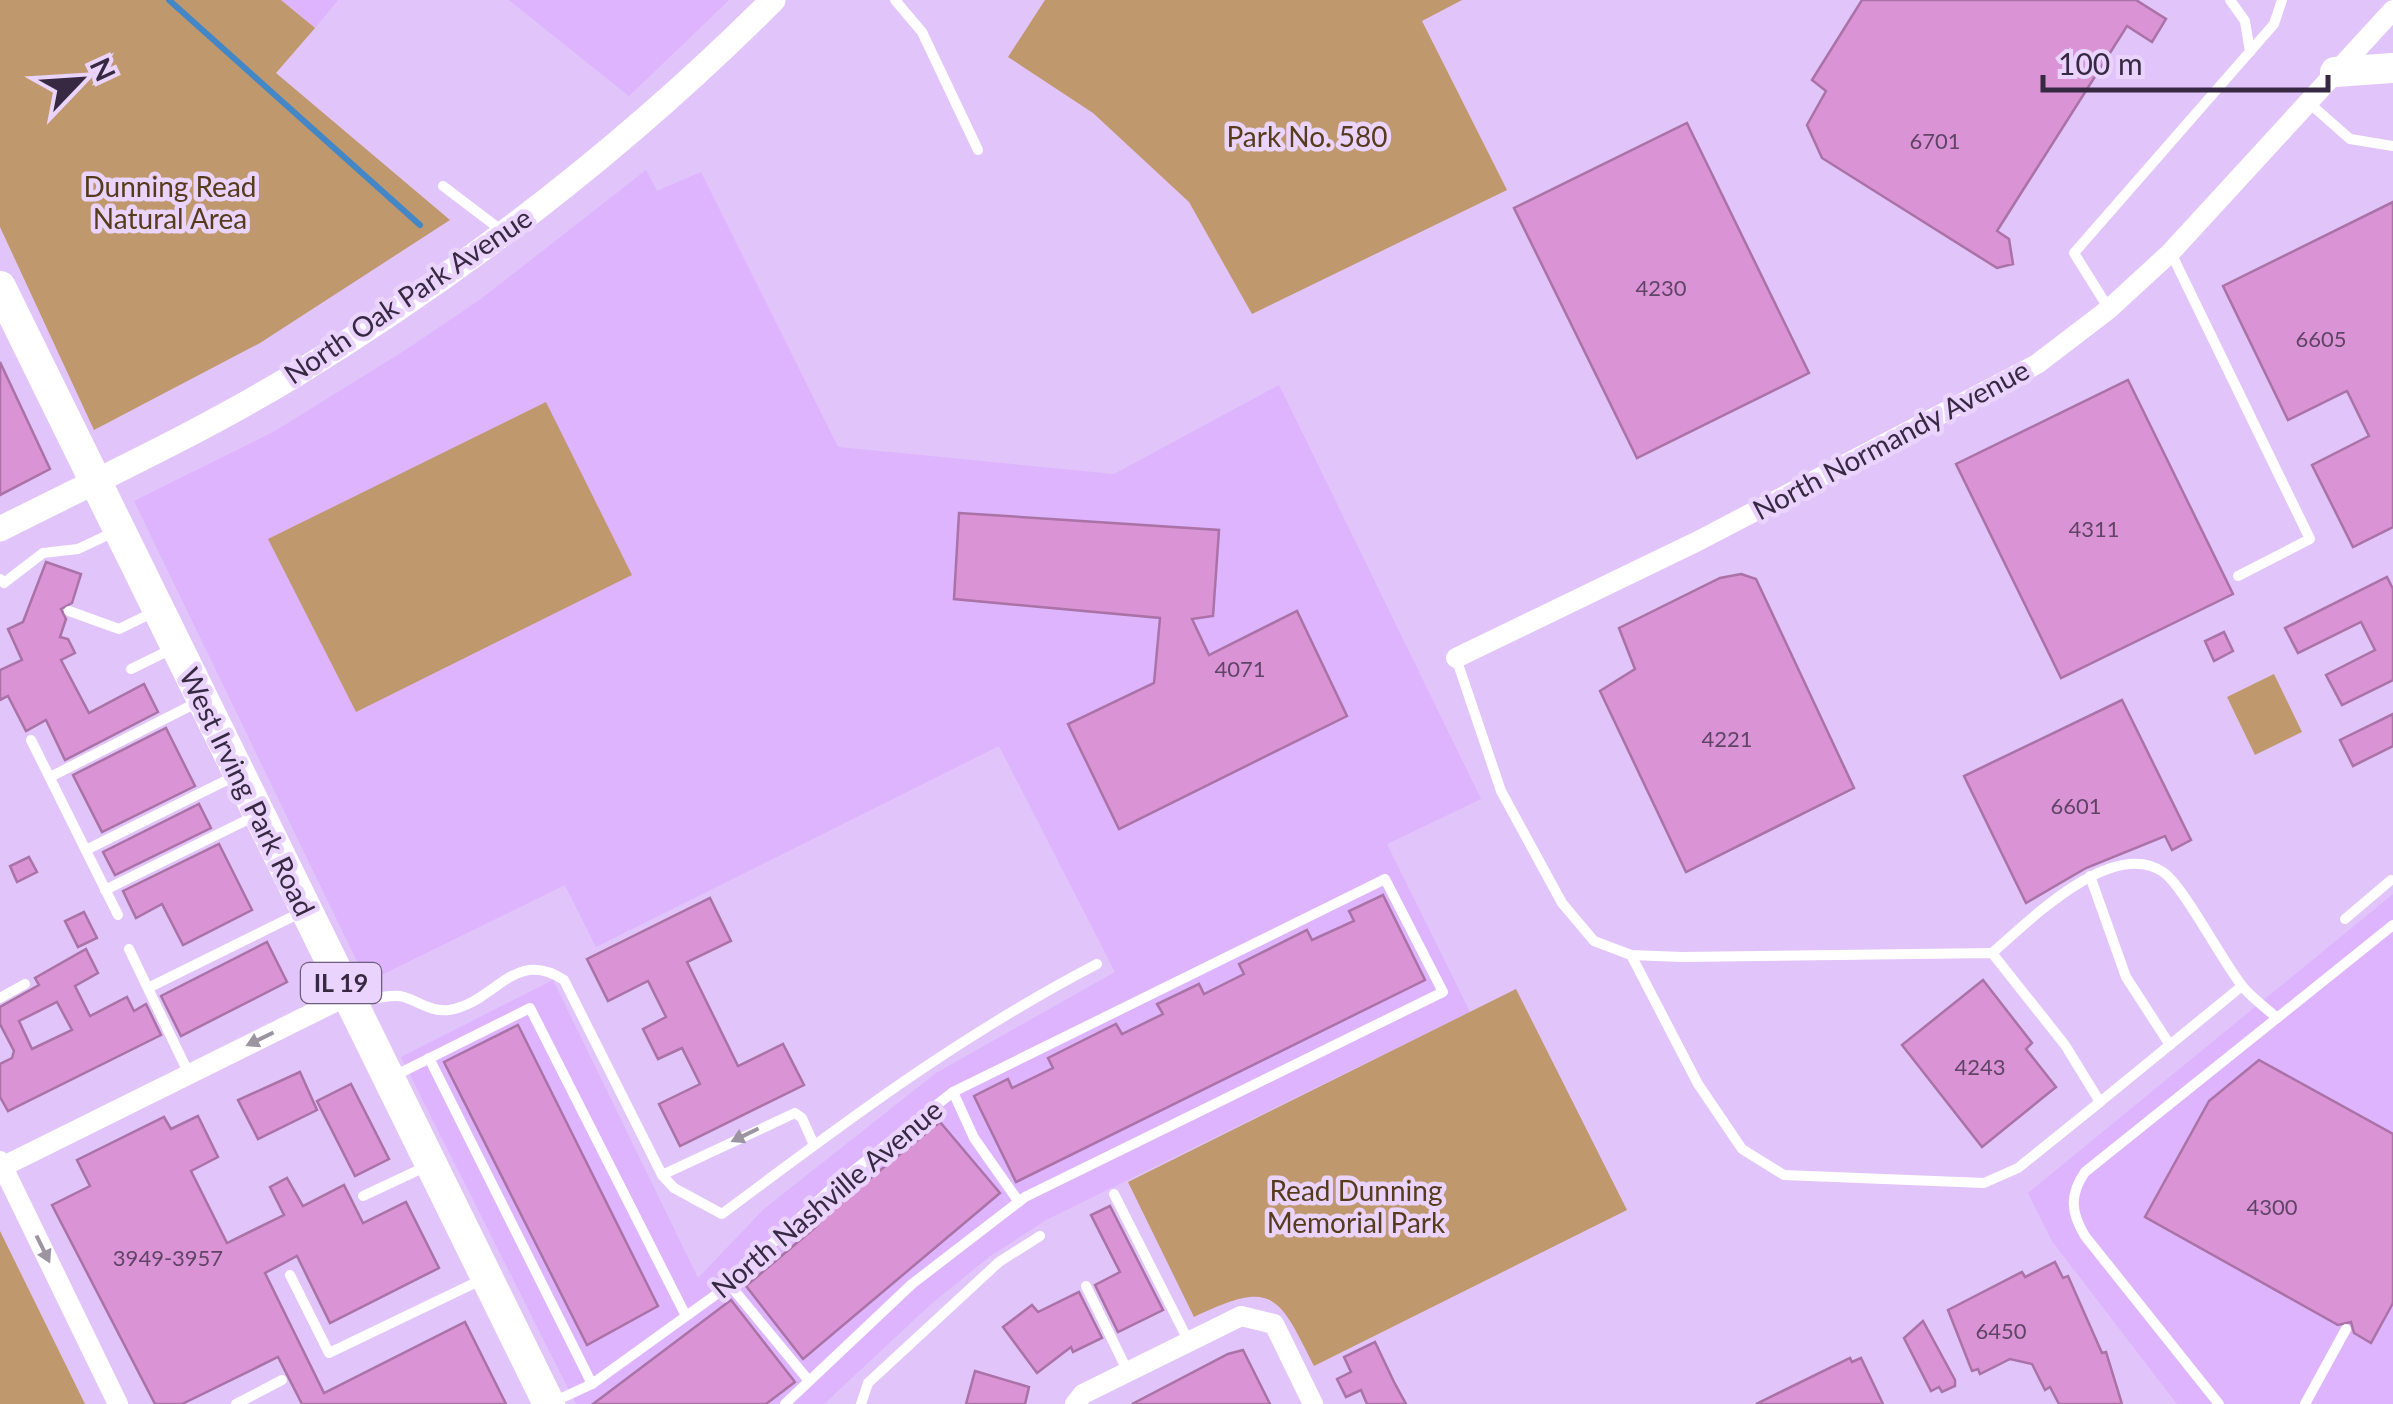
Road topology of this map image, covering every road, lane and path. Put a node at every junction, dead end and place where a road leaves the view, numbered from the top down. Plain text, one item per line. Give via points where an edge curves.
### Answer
1 (773, 0) edge
2 (895, 0) edge
3 (2230, 0) edge
4 (2282, 0) edge
5 (2393, 10) edge
6 (2250, 52) junction
7 (2393, 68) edge
8 (2335, 72) junction
9 (2308, 102) junction
10 (2393, 146) edge
11 (978, 150) dead end
12 (443, 186) dead end
13 (506, 234) junction
14 (2170, 252) junction
15 (0, 287) edge
16 (2109, 309) junction
17 (93, 482) junction
18 (0, 529) edge
19 (117, 530) junction
20 (2238, 576) dead end
21 (0, 579) edge
22 (156, 610) junction
23 (69, 611) dead end
24 (175, 648) junction
25 (1456, 658) joint
26 (132, 670) dead end
27 (201, 700) junction
28 (32, 740) dead end
29 (238, 774) junction
30 (50, 777) junction
31 (258, 815) junction
32 (86, 850) junction
33 (2090, 876) junction
34 (2391, 880) edge
35 (105, 890) junction
36 (305, 910) junction
37 (118, 916) dead end
38 (2345, 919) dead end
39 (2393, 925) edge
40 (129, 948) dead end
41 (1992, 953) junction
42 (1632, 955) junction
43 (1098, 964) dead end
44 (25, 984) dead end
45 (2242, 986) junction
46 (148, 988) junction
47 (0, 998) edge
48 (349, 1000) junction
49 (2277, 1018) junction
50 (2170, 1045) junction
51 (429, 1058) junction
52 (189, 1074) junction
53 (388, 1079) junction
54 (953, 1092) junction
55 (2100, 1102) junction
56 (814, 1145) junction
57 (430, 1164) junction
58 (1, 1165) edge
59 (662, 1176) junction
60 (1114, 1194) dead end
61 (363, 1196) dead end
62 (1019, 1202) junction
63 (1040, 1236) dead end
64 (290, 1275) dead end
65 (486, 1278) junction
66 (729, 1284) junction
67 (1086, 1286) dead end
68 (686, 1316) junction
69 (2346, 1329) dead end
70 (1189, 1342) junction
71 (1128, 1372) junction
72 (282, 1380) dead end
73 (809, 1381) junction
74 (592, 1384) junction
75 (118, 1404) edge
76 (236, 1404) edge
77 (549, 1404) edge
78 (784, 1404) edge
79 (861, 1404) edge
80 (1075, 1404) edge
81 (1313, 1404) edge
82 (2218, 1404) edge
83 (2306, 1404) edge

1 - 13 street, North Oak Park Avenue via 685,88
2 - 11 lane via 922,32
3 - 6 lane via 2245,21
4 - 6 lane via 2274,24
5 - 8 street, North Normandy Avenue
6 - 16 lane via 2074,253
7 - 8 main road
8 - 9 street, North Normandy Avenue
9 - 10 lane via 2350,139
9 - 14 street, North Normandy Avenue
12 - 13 lane
13 - 17 street, North Oak Park Avenue via 291,378
14 - 16 street, North Normandy Avenue
14 - 20 lane via 2310,539
15 - 17 main road, West Irving Park Road / IL 19
16 - 25 street, North Normandy Avenue via 2037,364 1941,418
17 - 18 street, North Oak Park Avenue
17 - 19 main road, West Irving Park Road / IL 19
19 - 21 lane via 78,549 43,554 4,583
19 - 22 main road, West Irving Park Road / IL 19
22 - 23 lane via 119,629
22 - 24 main road, West Irving Park Road / IL 19
24 - 26 lane
24 - 27 main road, West Irving Park Road / IL 19
25 - 42 lane via 1501,791 1562,903 1594,941
27 - 29 main road, West Irving Park Road / IL 19
27 - 30 lane
28 - 30 lane
29 - 31 main road, West Irving Park Road / IL 19
29 - 32 lane
30 - 32 lane
31 - 35 lane
31 - 36 main road, West Irving Park Road / IL 19
32 - 35 lane
33 - 41 lane
33 - 45 lane via 2136,861 2165,872
33 - 50 lane via 2126,977
34 - 38 lane
35 - 37 lane
36 - 46 lane
36 - 48 main road, West Irving Park Road / IL 19
39 - 49 lane
40 - 46 lane
41 - 42 lane
41 - 55 lane via 2065,1045
42 - 55 lane via 1698,1084 1742,1149 1784,1175 1984,1183 2018,1168
43 - 56 lane via 971,1033
44 - 47 lane
45 - 49 lane
45 - 50 lane
46 - 52 lane
48 -> 52 street
48 - 53 main road, West Irving Park Road / IL 19
48 - 59 lane via 402,996 422,1007 451,1010 526,970 545,967 564,980
49 - 82 lane via 2085,1172 2072,1199 2085,1236
50 - 55 lane
51 - 53 lane
51 - 68 lane via 530,1008
51 - 74 lane
52 - 58 street
53 - 57 main road, West Irving Park Road / IL 19
54 - 62 lane via 974,1138
54 - 62 lane, North Nashville Avenue via 1385,879 1443,992
54 - 66 lane, North Nashville Avenue via 833,1187
56 -> 59 lane via 794,1113
56 - 59 lane via 722,1214
57 - 61 lane
57 - 65 main road, West Irving Park Road / IL 19
58 -> 75 street
60 - 70 lane
62 - 73 lane via 912,1284
63 - 79 lane via 999,1262 868,1383
64 - 65 lane via 329,1352
65 - 77 main road, West Irving Park Road / IL 19
66 - 68 lane, North Nashville Avenue
66 - 73 lane
67 - 71 lane
68 - 74 lane, North Nashville Avenue
69 - 83 lane
70 - 71 street
70 - 81 street via 1240,1316 1274,1324
71 - 80 street
72 - 76 lane
73 - 78 lane
74 - 77 lane, North Nashville Avenue

